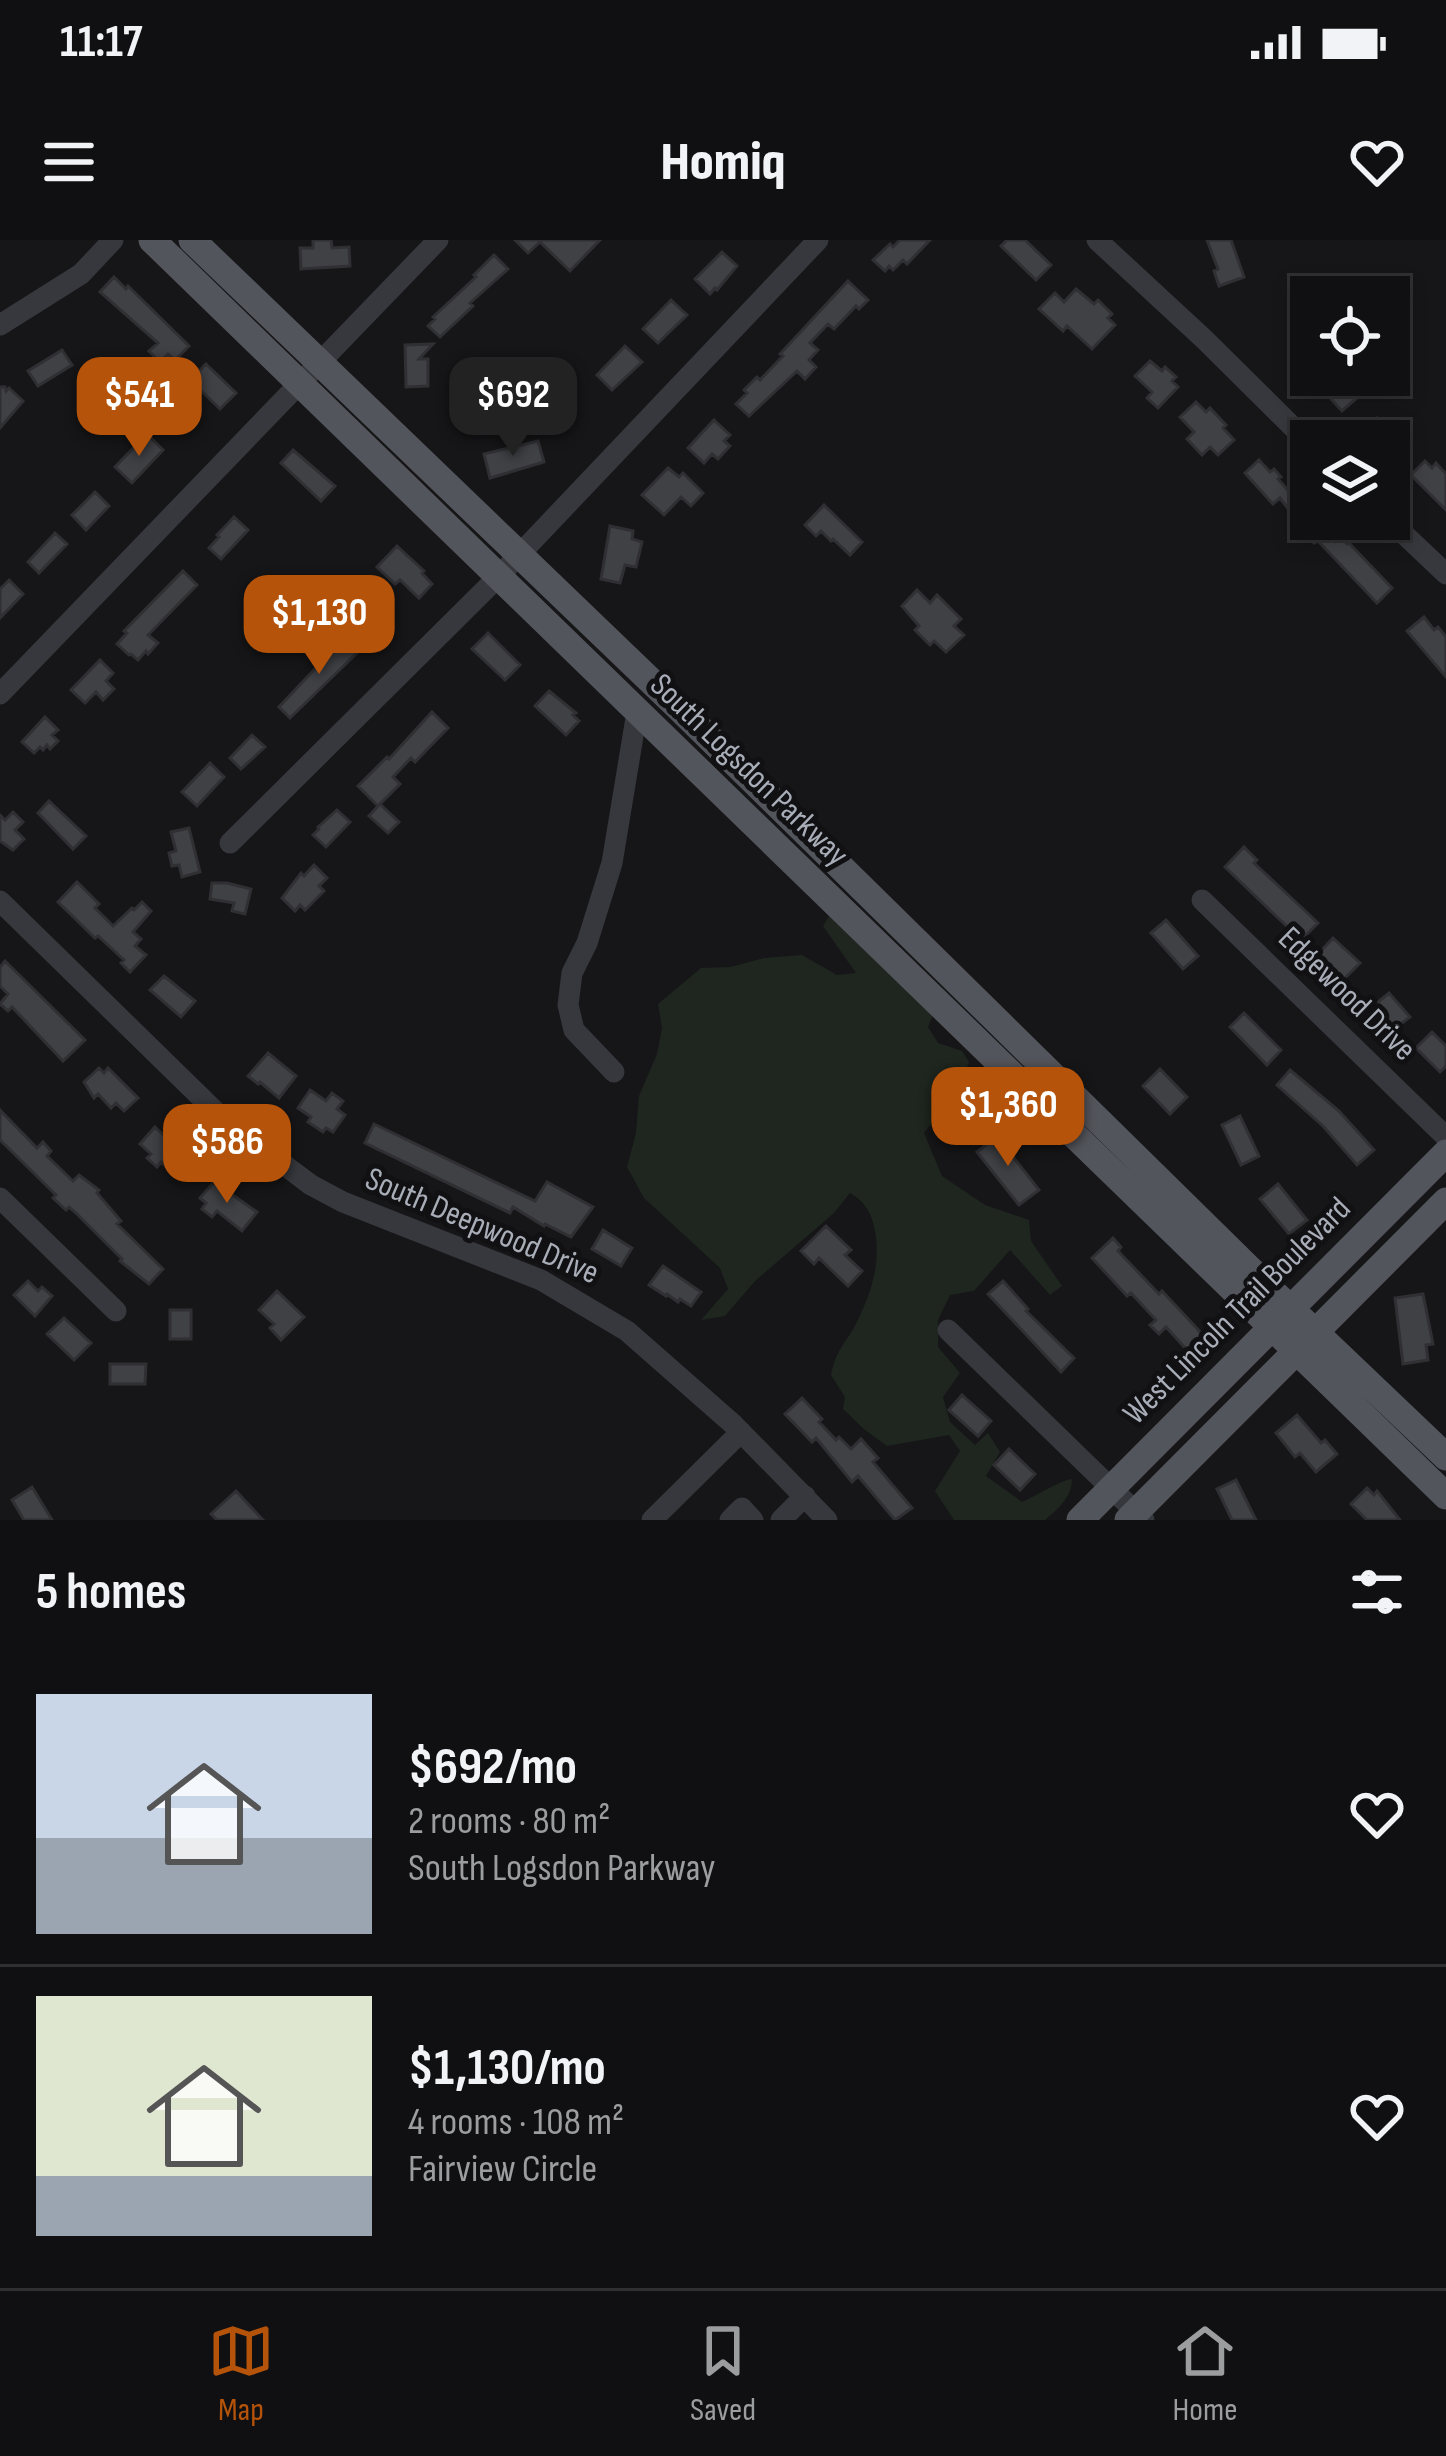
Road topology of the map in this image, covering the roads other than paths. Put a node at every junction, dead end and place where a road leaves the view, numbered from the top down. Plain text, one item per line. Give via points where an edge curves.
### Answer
1 (113, 240) edge
2 (152, 240) edge
3 (192, 240) edge
4 (438, 240) edge
5 (818, 240) edge
6 (1097, 240) edge
7 (1134, 240) edge
8 (1118, 259) junction
9 (0, 326) edge
10 (309, 372) junction
11 (1290, 424) edge
12 (1410, 540) edge
13 (509, 566) junction
14 (1446, 574) edge
15 (0, 694) edge
16 (638, 712) junction
17 (726, 754) junction
18 (705, 778) junction
19 (230, 843) dead end
20 (1202, 900) dead end
21 (0, 901) edge
22 (891, 937) junction
23 (614, 1072) dead end
24 (1446, 1137) edge
25 (1446, 1153) edge
26 (0, 1198) edge
27 (1446, 1201) edge
28 (116, 1311) dead end
29 (1281, 1318) junction
30 (948, 1330) dead end
31 (1306, 1343) junction
32 (741, 1432) junction
33 (1446, 1457) edge
34 (1111, 1489) junction
35 (805, 1496) junction
36 (1446, 1496) edge
37 (1136, 1517) edge
38 (652, 1520) edge
39 (730, 1520) edge
40 (753, 1520) edge
41 (781, 1520) edge
42 (827, 1520) edge
43 (1080, 1520) edge

1 - 9 street via 82,274
2 - 10 main road, South Logsdon Parkway
3 - 10 main road, South Logsdon Parkway
4 - 10 street
5 - 13 street
6 - 8 street
7 - 8 street
8 - 11 street
10 - 13 main road, South Logsdon Parkway
10 - 15 street
12 - 14 street
13 - 16 main road, South Logsdon Parkway
13 - 17 main road, South Logsdon Parkway
13 - 19 street
16 - 18 main road, South Logsdon Parkway
16 - 23 street via 612,862 568,1005 574,1030
17 - 18 street
17 - 22 main road, South Logsdon Parkway
18 - 22 main road, South Logsdon Parkway
20 - 24 street, Edgewood Drive
21 - 32 street, South Deepwood Drive via 217,1113 301,1178 578,1299 643,1343
22 - 29 main road, South Logsdon Parkway
25 - 29 main road, West Lincoln Trail Boulevard
26 - 28 street
27 - 31 main road, West Lincoln Trail Boulevard
29 - 31 main road, South Logsdon Parkway
29 - 34 main road, West Lincoln Trail Boulevard
30 - 34 street
31 - 33 main road
31 - 36 main road
31 - 37 main road, West Lincoln Trail Boulevard
32 - 35 street, South Deepwood Drive
32 - 38 street
34 - 37 street
34 - 43 main road, West Lincoln Trail Boulevard
35 - 41 street
35 - 42 street, South Deepwood Drive
39 - 40 street via 742,1508

